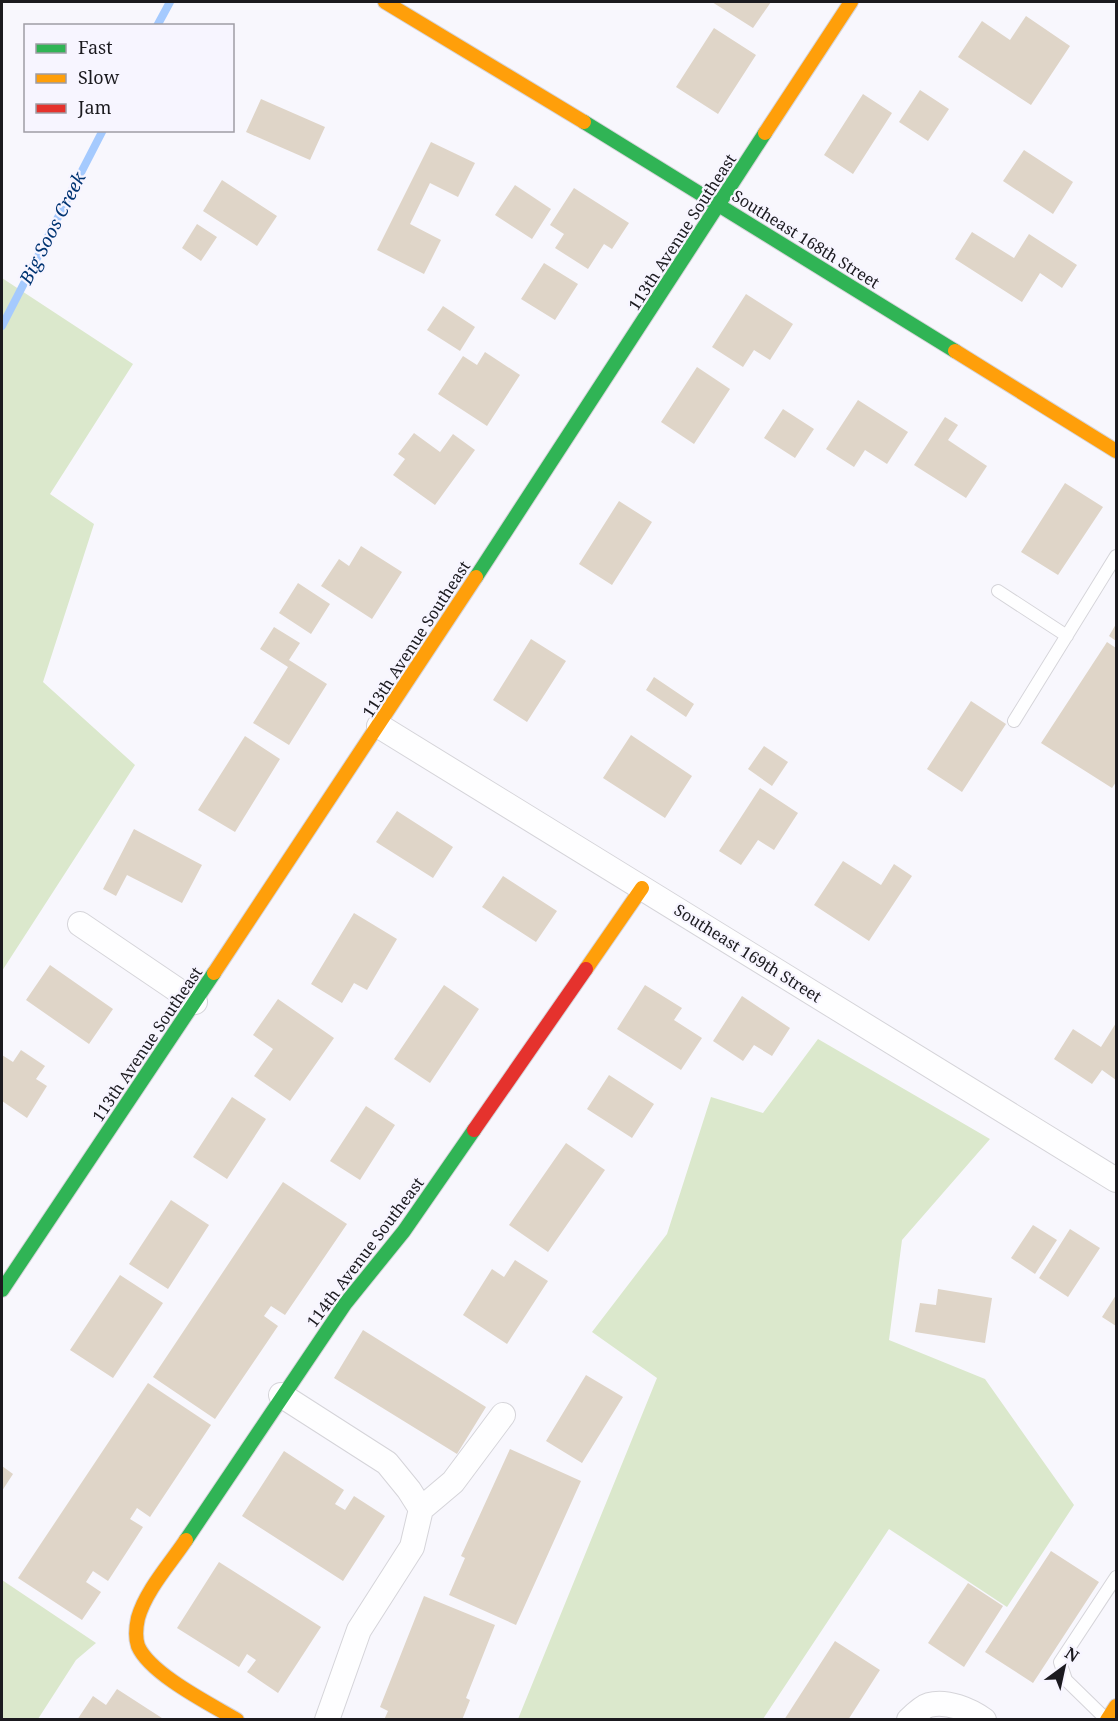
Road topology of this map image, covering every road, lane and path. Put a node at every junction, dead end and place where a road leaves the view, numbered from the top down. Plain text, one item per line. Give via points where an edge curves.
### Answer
1 (385, 2) edge
2 (851, 2) edge
3 (719, 204) junction
4 (1116, 451) edge
5 (1116, 556) edge
6 (998, 591) dead end
7 (1067, 636) junction
8 (1014, 722) dead end
9 (379, 726) junction
10 (642, 888) junction
11 (80, 924) dead end
12 (195, 1002) junction
13 (1116, 1180) edge
14 (2, 1290) edge
15 (281, 1395) junction
16 (503, 1414) dead end
17 (421, 1509) junction
18 (1116, 1577) edge
19 (1116, 1706) edge
20 (237, 1719) edge
21 (327, 1719) edge
22 (909, 1719) edge
23 (984, 1719) edge
24 (1107, 1719) edge

1 - 3 street, Southeast 168th Street
2 - 3 street, 113th Avenue Southeast
3 - 4 street, Southeast 168th Street
3 - 9 street, 113th Avenue Southeast
5 - 7 lane
6 - 7 lane
7 - 8 lane
9 - 10 street, Southeast 169th Street
9 - 12 street, 113th Avenue Southeast
10 - 13 street, Southeast 169th Street
10 - 15 street, 114th Avenue Southeast via 404,1231 345,1304
11 - 12 street
12 - 14 street, 113th Avenue Southeast
15 - 17 street via 387,1462
15 - 20 street, 114th Avenue Southeast via 137,1617 142,1654 170,1680
16 - 17 street via 453,1482
17 - 21 street via 412,1547 358,1630
18 - 24 lane via 1060,1662 1066,1680
19 - 24 street
22 - 23 street via 928,1705 949,1705

